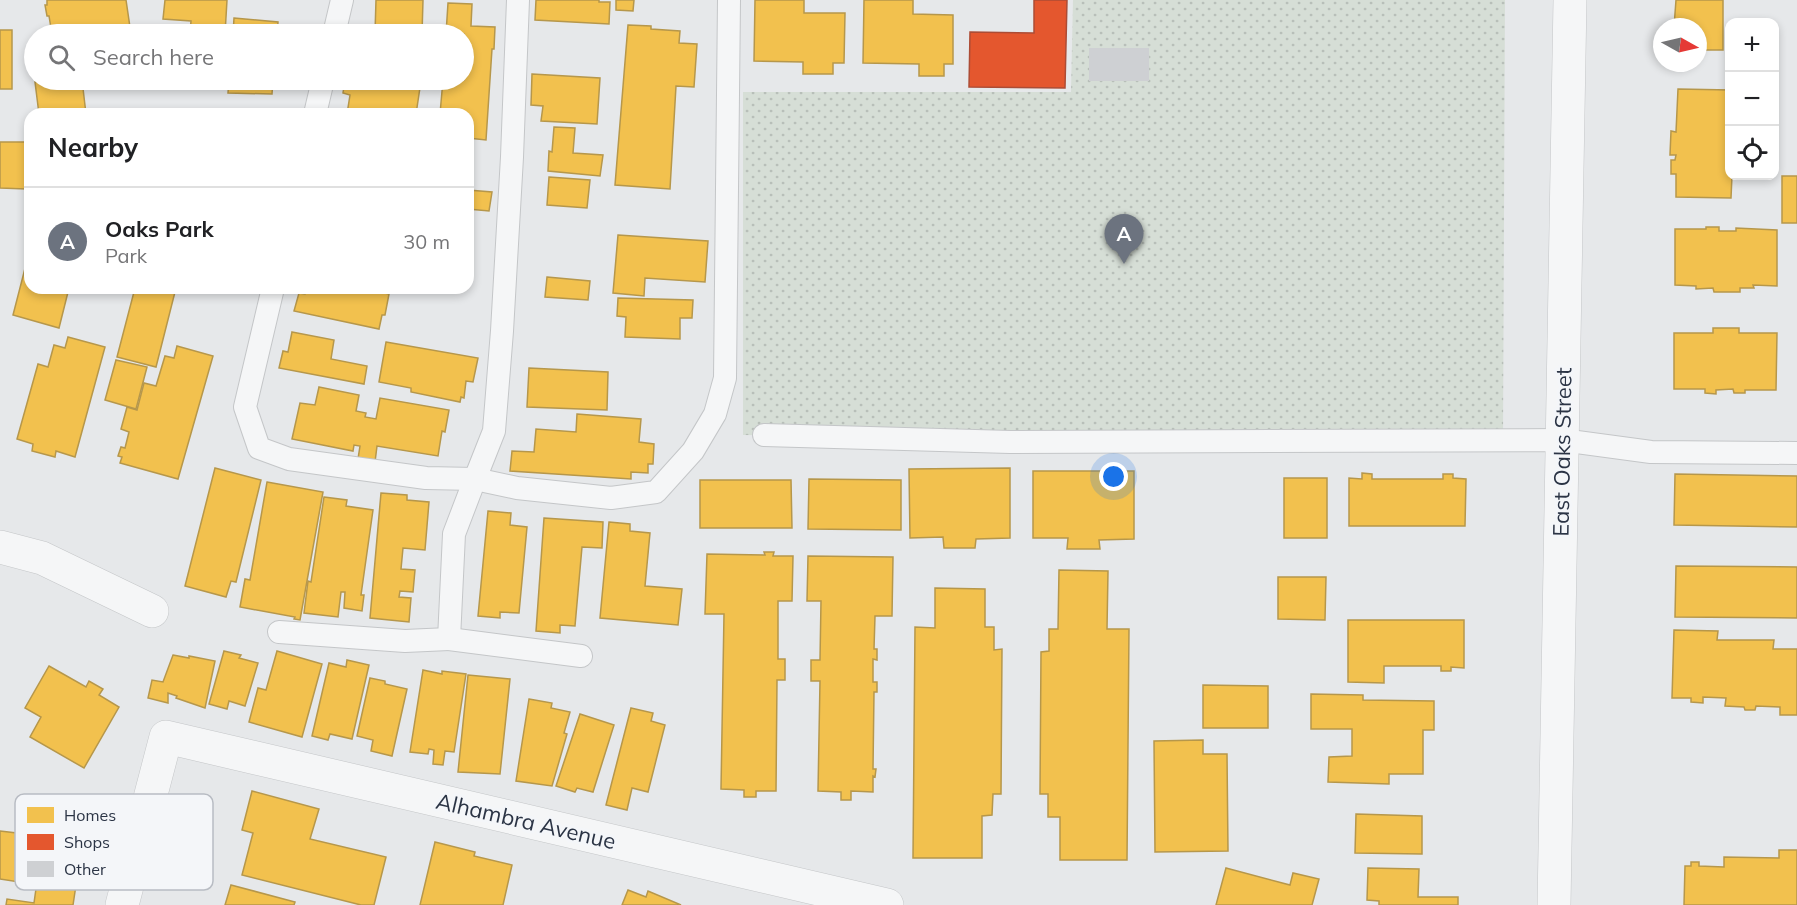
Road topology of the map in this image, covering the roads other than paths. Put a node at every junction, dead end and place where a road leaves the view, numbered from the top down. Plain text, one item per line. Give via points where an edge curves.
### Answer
1 (342, 0) edge
2 (518, 0) edge
3 (729, 0) edge
4 (1570, 0) edge
5 (336, 24) edge
6 (321, 90) edge
7 (316, 108) edge
8 (272, 294) edge
9 (764, 435) dead end
10 (1562, 440) junction
11 (1797, 453) edge
12 (475, 479) junction
13 (0, 547) edge
14 (152, 611) dead end
15 (279, 632) dead end
16 (449, 639) junction
17 (581, 656) dead end
18 (151, 794) edge
19 (126, 890) edge
20 (122, 905) edge
21 (887, 905) edge
22 (1554, 905) edge

1 - 5 lane
2 - 12 lane via 495,419
3 - 12 lane via 725,378 715,414 693,450 656,492 611,498 517,488
4 - 10 street, East Oaks Street
6 - 7 lane
8 - 12 lane via 245,407 258,448 289,459 323,464 426,478
9 - 10 lane via 1010,442
10 - 11 lane via 1651,452
10 - 22 street, East Oaks Street
12 - 16 lane via 454,534
13 - 14 street via 42,558
15 - 16 lane via 405,641
16 - 17 lane
18 - 21 street, Alhambra Avenue via 166,737
19 - 20 street, Alhambra Avenue

